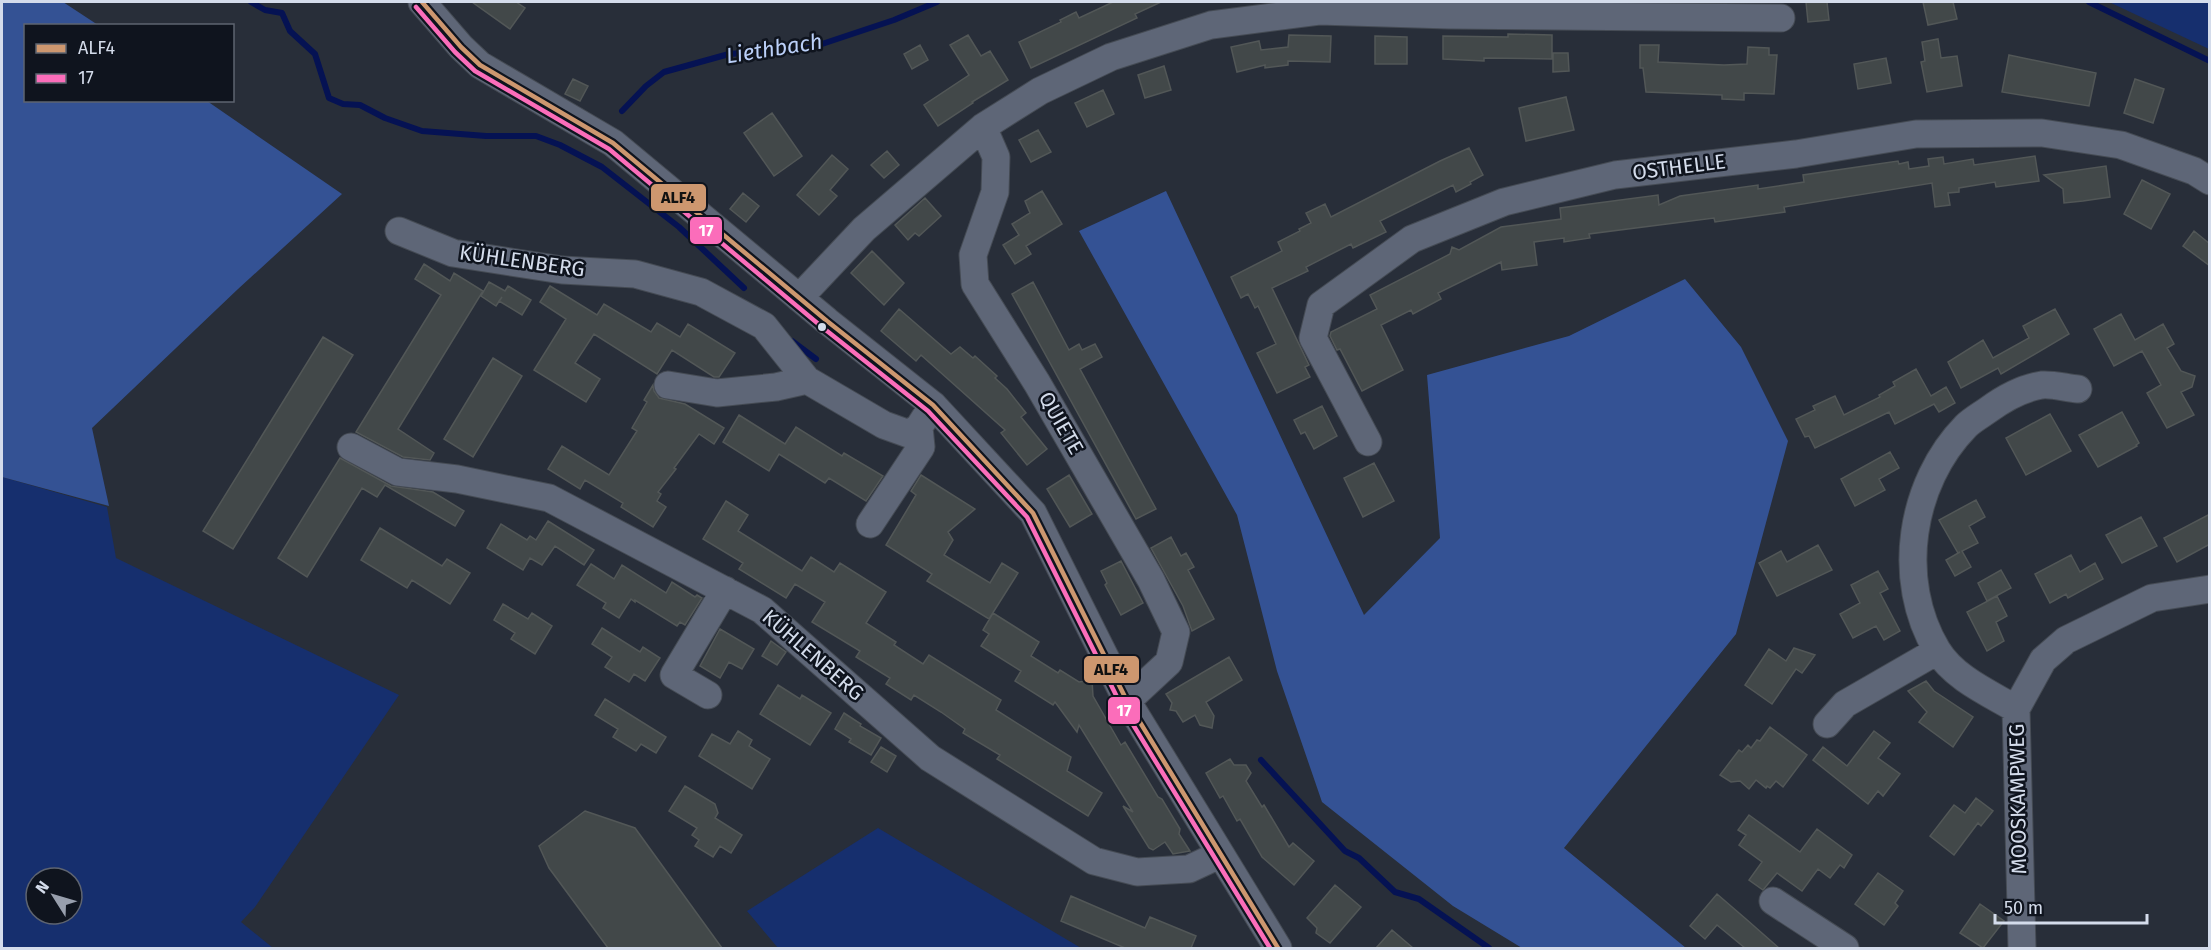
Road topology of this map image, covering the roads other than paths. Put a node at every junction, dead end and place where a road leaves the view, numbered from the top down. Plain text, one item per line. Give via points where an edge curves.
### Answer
1 (423, 2) edge
2 (1781, 18) dead end
3 (983, 127) junction
4 (2210, 181) edge
5 (399, 231) dead end
6 (799, 298) junction
7 (807, 380) junction
8 (668, 385) dead end
9 (2078, 389) dead end
10 (926, 416) junction
11 (1368, 442) dead end
12 (351, 447) dead end
13 (870, 524) dead end
14 (2210, 589) edge
15 (725, 590) junction
16 (1937, 651) junction
17 (708, 696) dead end
18 (1127, 701) junction
19 (2016, 709) junction
20 (1827, 724) dead end
21 (1219, 855) junction
22 (1773, 901) dead end
23 (1278, 948) edge
24 (1845, 948) edge
25 (2022, 948) edge

1 - 6 street via 480,65 613,143
2 - 3 street via 1320,10 1211,25 1111,57 1040,91
3 - 6 street via 864,229
3 - 18 street, QUIETE via 996,157 995,192 973,255 975,284 1049,403 1151,580 1176,632 1169,662
4 - 11 street, OSTHELLE via 2194,171 2121,145 2042,133 1916,134 1796,154 1615,175 1504,202 1412,239 1321,304 1313,338
5 - 7 street, KÜHLENBERG via 453,253 562,270 635,274 701,292 764,326
6 - 10 street
7 - 8 street via 717,393
7 - 10 street, KÜHLENBERG via 884,425 909,434
9 - 16 street via 2043,385 1996,404 1967,425 1945,451 1930,478 1918,510 1914,573 1918,601
10 - 13 street via 921,447
10 - 18 street via 1033,513
12 - 15 street, KÜHLENBERG via 398,472 457,479 549,498
14 - 19 street, MOOSKAMPWEG via 2152,598 2066,640 2043,660
15 - 17 street via 674,675
15 - 21 street, KÜHLENBERG via 762,610 930,758 1094,861 1137,872 1189,869
16 - 19 street via 1966,680
16 - 20 street via 1845,704
18 - 21 street
19 - 25 street, MOOSKAMPWEG
21 - 23 street
22 - 24 street

